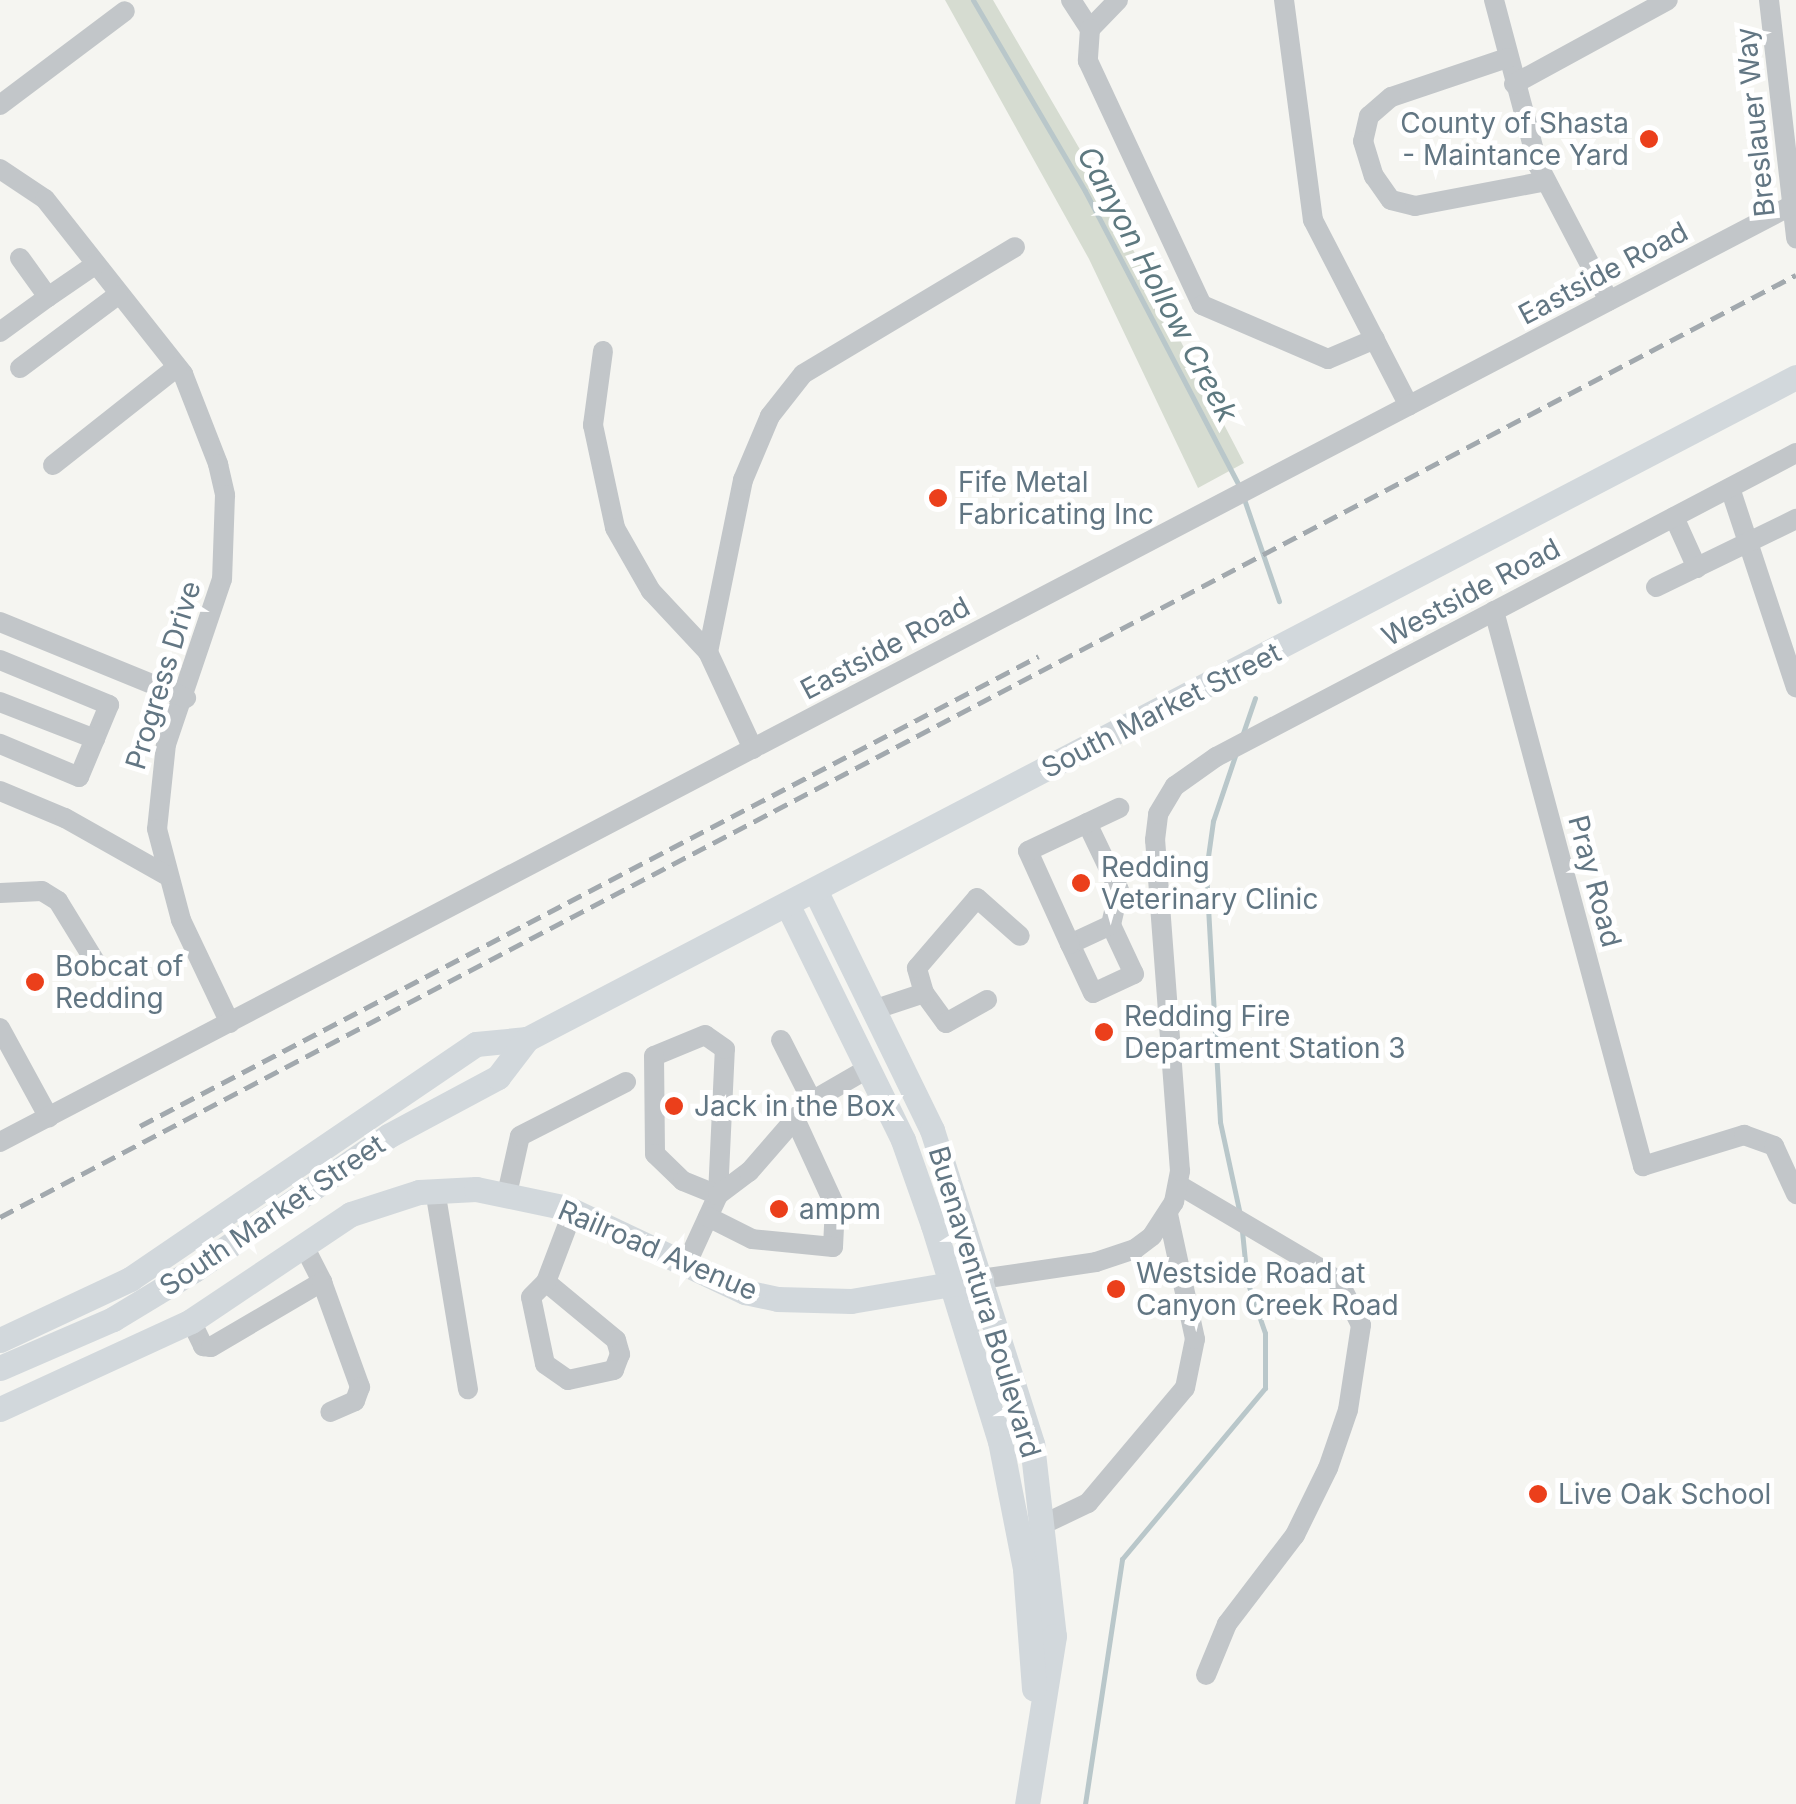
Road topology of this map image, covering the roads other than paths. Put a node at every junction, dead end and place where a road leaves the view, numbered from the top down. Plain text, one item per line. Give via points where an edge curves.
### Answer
1 (1071, 0) edge
2 (1118, 0) edge
3 (1284, 0) edge
4 (1494, 0) edge
5 (1668, 0) edge
6 (1769, 0) edge
7 (124, 11) dead end
8 (1090, 29) junction
9 (1507, 58) junction
10 (1514, 84) junction
11 (0, 105) edge
12 (0, 169) edge
13 (1546, 181) junction
14 (1794, 204) edge
15 (1796, 238) edge
16 (1015, 248) dead end
17 (20, 258) dead end
18 (96, 264) junction
19 (118, 295) junction
20 (48, 296) junction
21 (1608, 301) junction
22 (0, 332) edge
23 (1374, 339) junction
24 (603, 351) dead end
25 (20, 368) dead end
26 (177, 368) junction
27 (1795, 376) edge
28 (1409, 406) junction
29 (1796, 453) edge
30 (53, 465) dead end
31 (1730, 488) junction
32 (1674, 517) junction
33 (1796, 519) edge
34 (1753, 541) junction
35 (1696, 568) junction
36 (1656, 588) dead end
37 (1494, 612) junction
38 (0, 622) edge
39 (708, 652) junction
40 (0, 660) edge
41 (1796, 687) edge
42 (186, 698) junction
43 (0, 702) edge
44 (95, 739) junction
45 (0, 744) edge
46 (753, 749) junction
47 (0, 791) edge
48 (1119, 808) dead end
49 (1087, 823) junction
50 (166, 874) junction
51 (815, 890) junction
52 (0, 893) edge
53 (786, 904) junction
54 (1111, 925) junction
55 (1020, 936) dead end
56 (1070, 944) junction
57 (1162, 946) junction
58 (1124, 954) junction
59 (96, 963) dead end
60 (924, 992) junction
61 (987, 1000) dead end
62 (873, 1010) junction
63 (230, 1023) junction
64 (0, 1028) edge
65 (527, 1039) junction
66 (781, 1040) dead end
67 (867, 1069) junction
68 (626, 1082) dead end
69 (812, 1101) junction
70 (49, 1118) junction
71 (796, 1120) junction
72 (0, 1142) edge
73 (1179, 1186) junction
74 (435, 1190) junction
75 (507, 1194) junction
76 (1796, 1194) edge
77 (718, 1195) junction
78 (573, 1211) junction
79 (1168, 1214) junction
80 (708, 1217) junction
81 (305, 1248) junction
82 (686, 1265) junction
83 (981, 1280) junction
84 (322, 1282) junction
85 (546, 1282) junction
86 (952, 1286) junction
87 (191, 1322) junction
88 (0, 1340) edge
89 (0, 1368) edge
90 (468, 1389) dead end
91 (0, 1409) edge
92 (330, 1412) dead end
93 (1046, 1523) junction
94 (1206, 1675) dead end
95 (1036, 1739) junction
96 (1027, 1804) edge

1 - 8 street
2 - 8 street
3 - 23 street via 1313,220
4 - 9 street
5 - 10 street
6 - 14 street, Breslauer Way
7 - 11 street
8 - 23 street via 1088,60 1202,305 1328,359
9 - 10 street
9 - 13 street via 1391,97 1369,116 1363,141 1374,176 1391,200 1415,206
10 - 13 street
12 - 18 street, Progress Drive via 45,199
13 - 21 street
14 - 15 street, Breslauer Way
14 - 21 street, Eastside Road
16 - 39 street via 803,374 770,416 743,480
17 - 20 street
18 - 19 street, Progress Drive
18 - 20 street
19 - 25 street
19 - 26 street, Progress Drive
20 - 22 street
21 - 28 street, Eastside Road
23 - 28 street
24 - 39 street via 592,425 615,528 651,592
26 - 30 street
26 - 42 street, Progress Drive via 197,400 224,494 222,578
27 - 51 main road, South Market Street
28 - 46 street, Eastside Road
29 - 31 street, Westside Road
31 - 32 street, Westside Road
31 - 34 street
32 - 35 street
32 - 37 street, Westside Road
33 - 34 street
34 - 35 street
34 - 41 street
35 - 36 street
37 - 57 street, Westside Road via 1216,757 1175,786 1156,830
37 - 76 street, Pray Road via 1642,1166 1744,1135 1774,1146
38 - 42 street
39 - 46 street
40 - 44 street via 109,705
42 - 50 street, Progress Drive via 166,744 157,789
43 - 44 street
44 - 45 street via 79,777
46 - 63 street, Eastside Road
47 - 50 street via 66,818
48 - 49 street
49 - 54 street via 1119,890
49 - 56 street via 1028,851
50 - 63 street, Progress Drive via 192,949
51 - 53 main road, South Market Street
51 - 62 main road, Buenaventura Boulevard
52 - 59 street via 42,890 58,901
53 - 65 main road, South Market Street
53 - 67 main road, Buenaventura Boulevard
54 - 56 street
54 - 58 street
55 - 60 street via 977,898 917,968
56 - 58 street via 1093,993 1134,974
57 - 58 street
57 - 73 street
60 - 61 street via 946,1023
60 - 62 street
62 - 83 main road, Buenaventura Boulevard via 932,1130
63 - 70 street, Eastside Road
64 - 70 street
65 - 88 main road, South Market Street via 476,1044 130,1279
65 - 89 main road, South Market Street via 498,1077 388,1136 180,1279 90,1330
66 - 69 street
67 - 69 street
67 - 86 main road, Buenaventura Boulevard via 903,1140
68 - 75 street via 520,1136
69 - 71 street
70 - 72 street, Eastside Road
71 - 77 street
71 - 80 street via 835,1206 833,1248 752,1239
73 - 79 street
73 - 94 street via 1340,1284 1360,1325 1361,1350 1328,1468 1295,1534 1228,1624
74 - 75 main road, Railroad Avenue
74 - 81 main road, Railroad Avenue via 377,1202
74 - 90 street
75 - 78 main road, Railroad Avenue
77 - 77 street via 725,1049 716,1038 690,1038 654,1056 655,1154 684,1181
77 - 80 street
78 - 82 main road, Railroad Avenue
78 - 85 street
79 - 83 street via 1145,1243 1116,1256
79 - 93 street via 1195,1339 1185,1388 1088,1503
80 - 82 street
81 - 84 street
81 - 87 main road, Railroad Avenue
82 - 86 main road, Railroad Avenue via 745,1292 795,1302
83 - 86 main road, Railroad Avenue
83 - 93 main road, Buenaventura Boulevard via 1032,1444
84 - 87 street via 211,1347 203,1346
84 - 92 street via 360,1387 355,1402
85 - 85 street via 531,1297 545,1364 568,1380 614,1370 616,1340
86 - 95 main road, Buenaventura Boulevard via 1015,1509 1032,1630
87 - 91 main road, Railroad Avenue
93 - 95 main road, Buenaventura Boulevard via 1054,1636
95 - 96 main road, Buenaventura Boulevard

